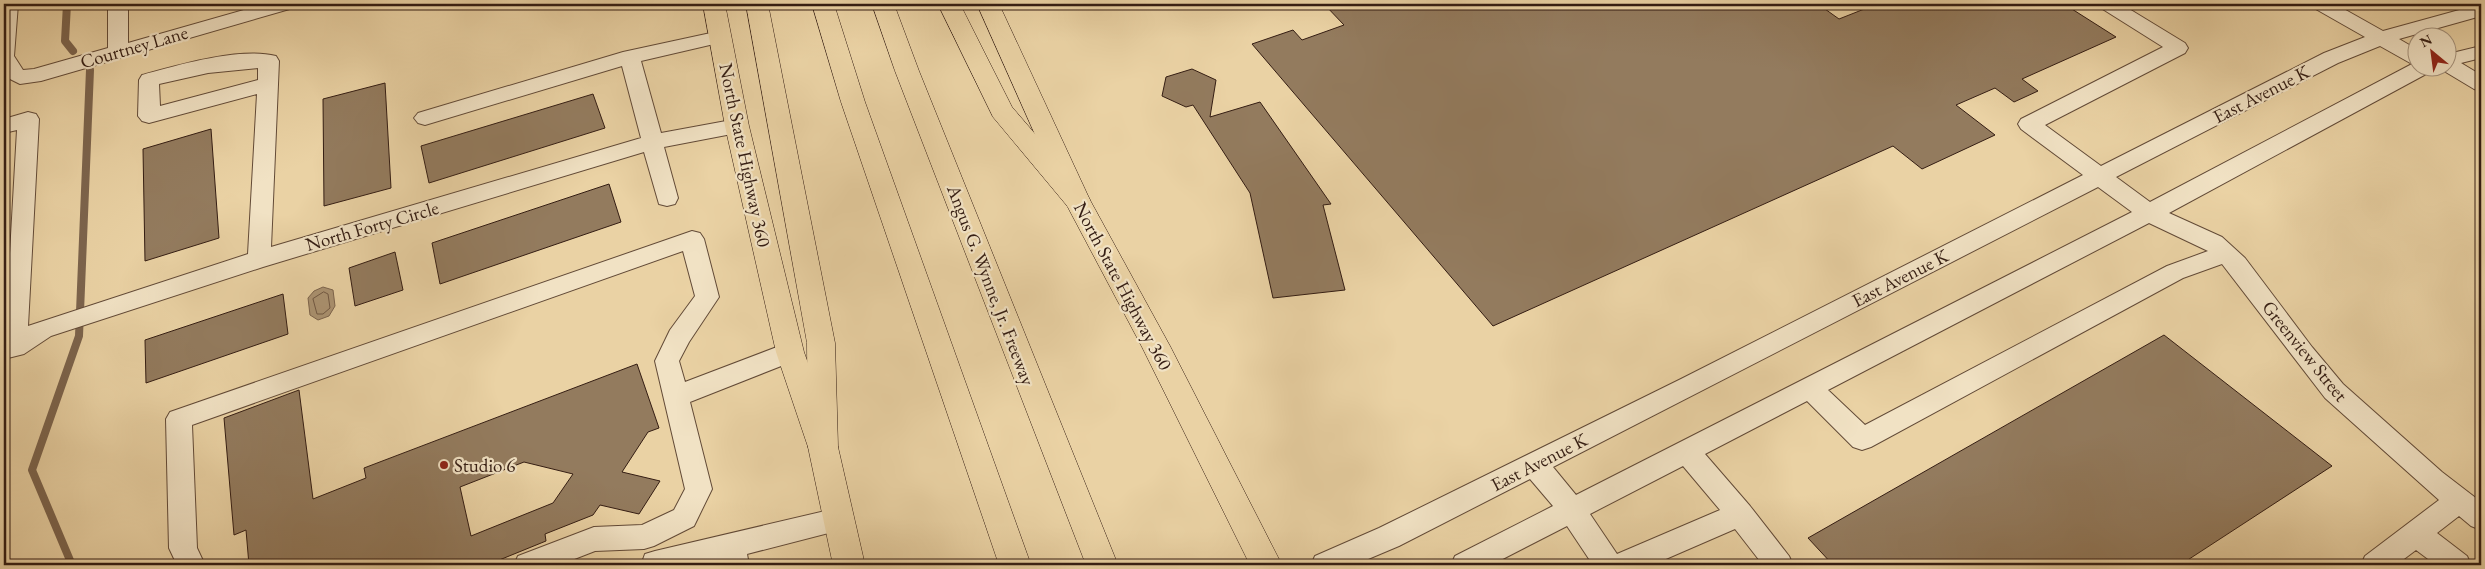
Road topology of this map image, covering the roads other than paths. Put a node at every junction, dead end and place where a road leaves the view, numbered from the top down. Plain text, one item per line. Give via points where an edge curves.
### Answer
1 (8, 4) edge
2 (118, 4) edge
3 (286, 4) edge
4 (714, 4) edge
5 (757, 4) edge
6 (823, 4) edge
7 (883, 4) edge
8 (949, 4) edge
9 (988, 4) edge
10 (2108, 4) edge
11 (2321, 4) edge
12 (2481, 10) edge
13 (720, 37) junction
14 (2381, 38) junction
15 (118, 51) junction
16 (2481, 52) edge
17 (2408, 53) edge
18 (630, 57) junction
19 (2458, 58) edge
20 (2458, 71) edge
21 (12, 73) joint
22 (2408, 75) edge
23 (268, 84) junction
24 (2481, 84) edge
25 (425, 118) dead end
26 (4, 126) edge
27 (737, 126) junction
28 (653, 142) junction
29 (2098, 177) junction
30 (668, 198) dead end
31 (1077, 200) junction
32 (2149, 213) junction
33 (2226, 254) junction
34 (260, 259) junction
35 (9, 349) edge
36 (790, 352) junction
37 (1809, 387) junction
38 (675, 397) junction
39 (823, 447) junction
40 (1686, 451) junction
41 (1534, 464) junction
42 (2459, 500) junction
43 (1572, 510) junction
44 (1740, 514) junction
45 (2481, 518) edge
46 (838, 520) junction
47 (2416, 533) junction
48 (733, 555) edge
49 (191, 565) edge
50 (528, 565) edge
51 (655, 565) edge
52 (849, 565) edge
53 (1015, 565) edge
54 (1102, 565) edge
55 (1266, 565) edge
56 (1325, 565) edge
57 (1466, 565) edge
58 (1608, 565) edge
59 (1622, 565) edge
60 (1780, 565) edge
61 (2375, 565) edge
62 (2457, 565) edge

1 - 21 lane via 4,56
2 - 15 street
3 - 15 street, Courtney Lane
4 - 13 main road, North State Highway 360
5 - 39 main road via 821,343
6 - 53 main road via 853,102
7 - 54 main road, Angus G. Wynne, Jr. Freeway
8 - 31 main road via 1002,111
9 - 31 main road, North State Highway 360
10 - 29 street, Greenview Street via 2178,48 2029,124
11 - 14 street
12 - 14 street, East Avenue K
13 - 18 street
13 - 27 main road, North State Highway 360
14 - 17 street
14 - 29 street, East Avenue K via 2331,58
15 - 21 street, Courtney Lane via 34,76 20,77
16 - 19 street
18 - 25 street
18 - 28 street
20 - 24 street
22 - 32 street
23 - 23 street via 268,61 194,68 148,80 149,116
23 - 34 street
26 - 35 street, North Forty Circle via 28,119
27 - 28 street, North Forty Circle
27 - 36 main road, North State Highway 360
28 - 30 street
28 - 34 street, North Forty Circle
29 - 32 street, Greenview Street
29 - 41 street, East Avenue K
31 - 55 main road, North State Highway 360 via 1156,346
32 - 33 street, Greenview Street via 2214,243
32 - 37 street
33 - 37 street via 2175,272 1862,439
33 - 42 street, Greenview Street via 2334,391
34 - 35 street, North Forty Circle via 42,329
36 - 38 street
36 - 39 main road, North State Highway 360
37 - 40 street
38 - 49 street via 667,361 679,337 707,297 692,239 180,419 183,548
38 - 50 street via 699,489 684,518 644,537 594,539
39 - 46 main road, North State Highway 360
40 - 43 street
40 - 44 street
41 - 43 street
41 - 56 street, East Avenue K via 1389,537
42 - 45 street, Greenview Street
42 - 47 street
43 - 57 street
43 - 58 street
44 - 59 street
44 - 60 street
46 - 48 street
46 - 52 main road, North State Highway 360
47 - 61 street
47 - 62 street
48 - 51 street

